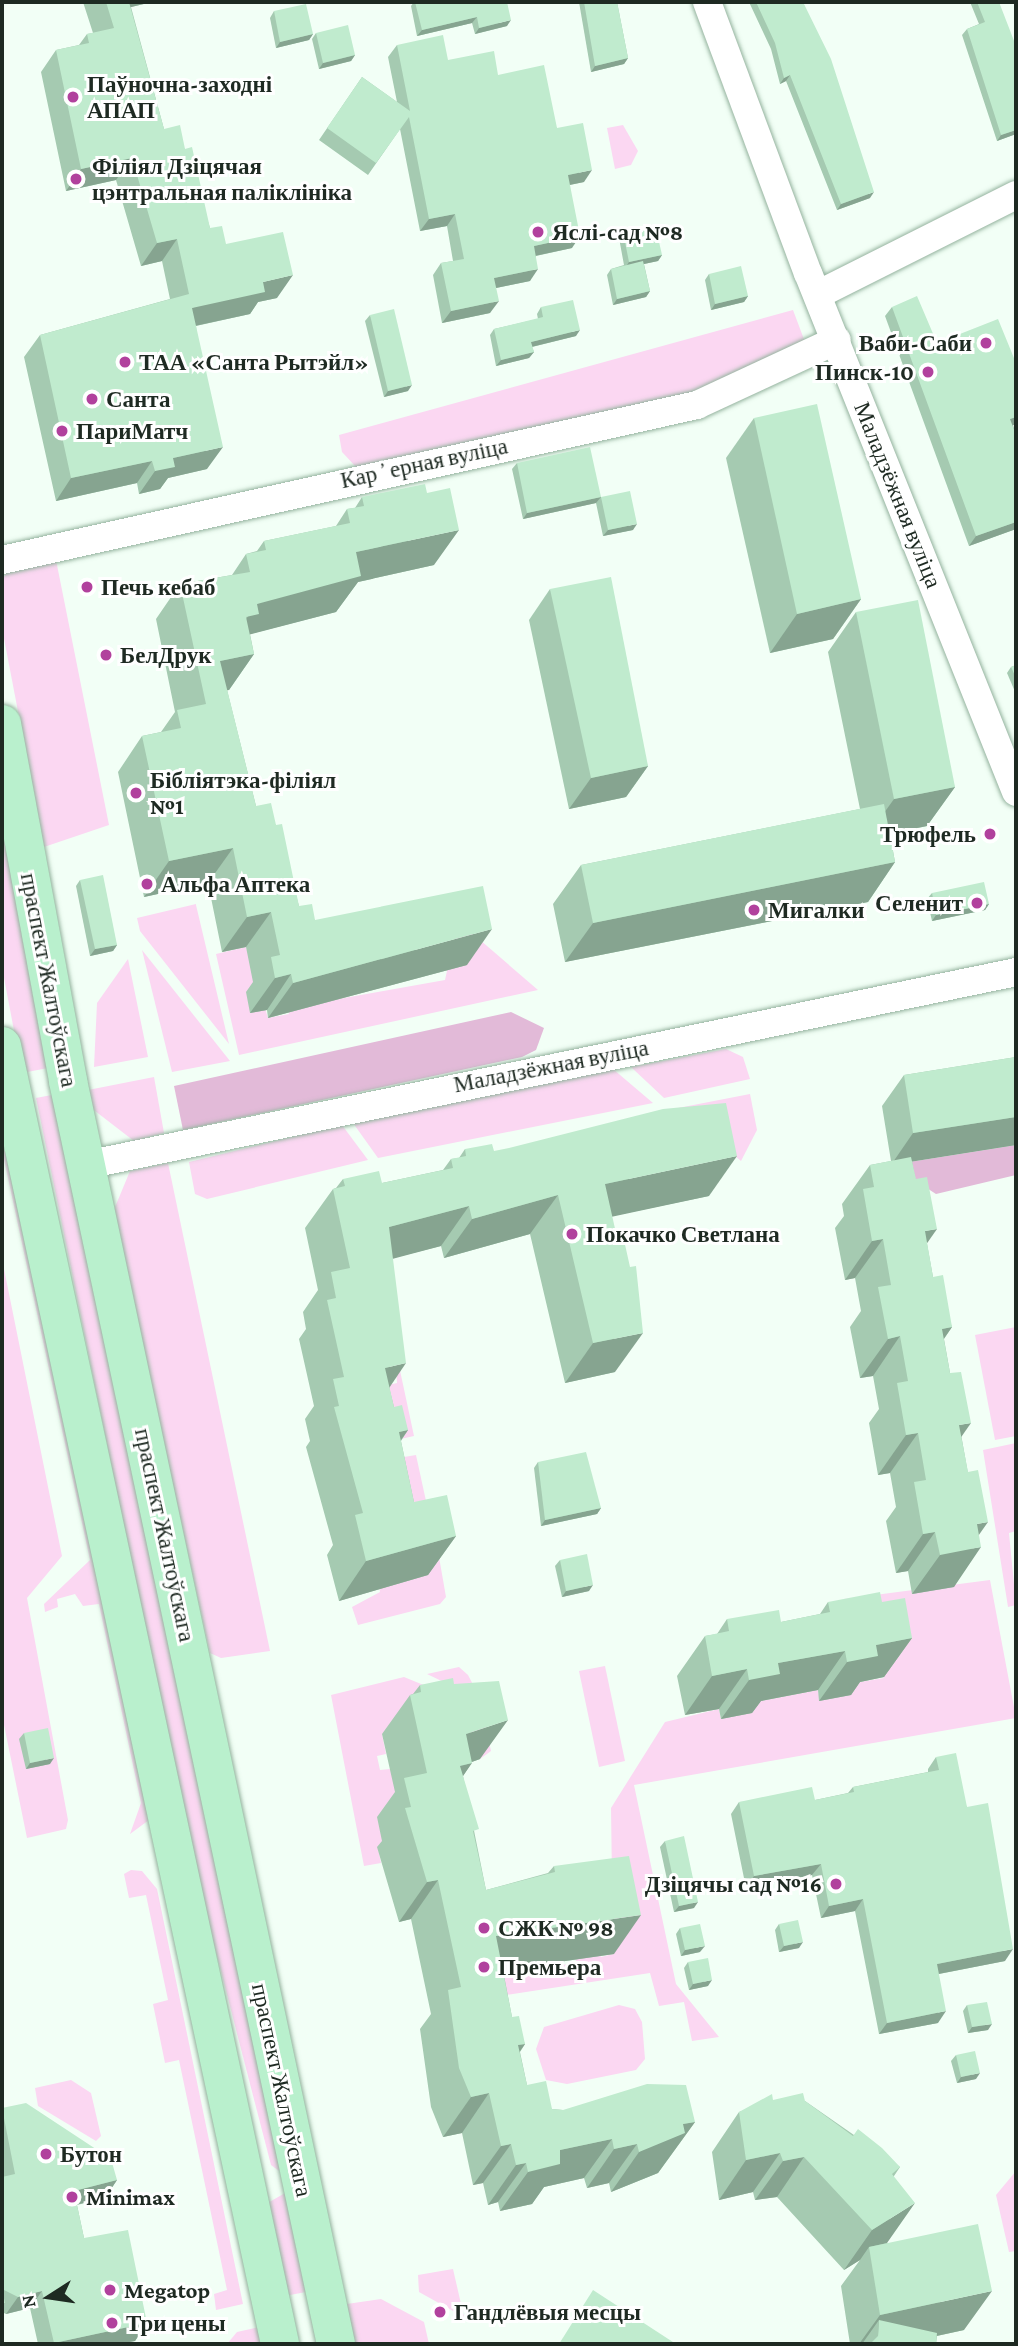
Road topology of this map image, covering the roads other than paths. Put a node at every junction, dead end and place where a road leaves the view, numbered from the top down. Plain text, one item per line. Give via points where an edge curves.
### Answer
1 (707, 2) edge
2 (1016, 195) edge
3 (819, 294) junction
4 (837, 340) junction
5 (2, 561) edge
6 (2, 724) edge
7 (1016, 792) edge
8 (1016, 972) edge
9 (2, 1046) edge
10 (86, 1165) junction
11 (236, 2146) junction
12 (298, 2165) junction
13 (280, 2344) edge
14 (336, 2344) edge

1 - 3 street, Маладзёжная вуліца
2 - 3 street
3 - 4 street, Маладзёжная вуліца
4 - 5 street, Карʼерная вуліца via 696,405
4 - 7 street, Маладзёжная вуліца
6 - 10 main road, праспект Жалтоўскага
8 - 10 street, Маладзёжная вуліца
9 - 11 main road
10 - 12 main road, праспект Жалтоўскага
11 - 12 main road via 250,2174 269,2186 285,2181
11 - 13 main road
12 - 14 main road, праспект Жалтоўскага

